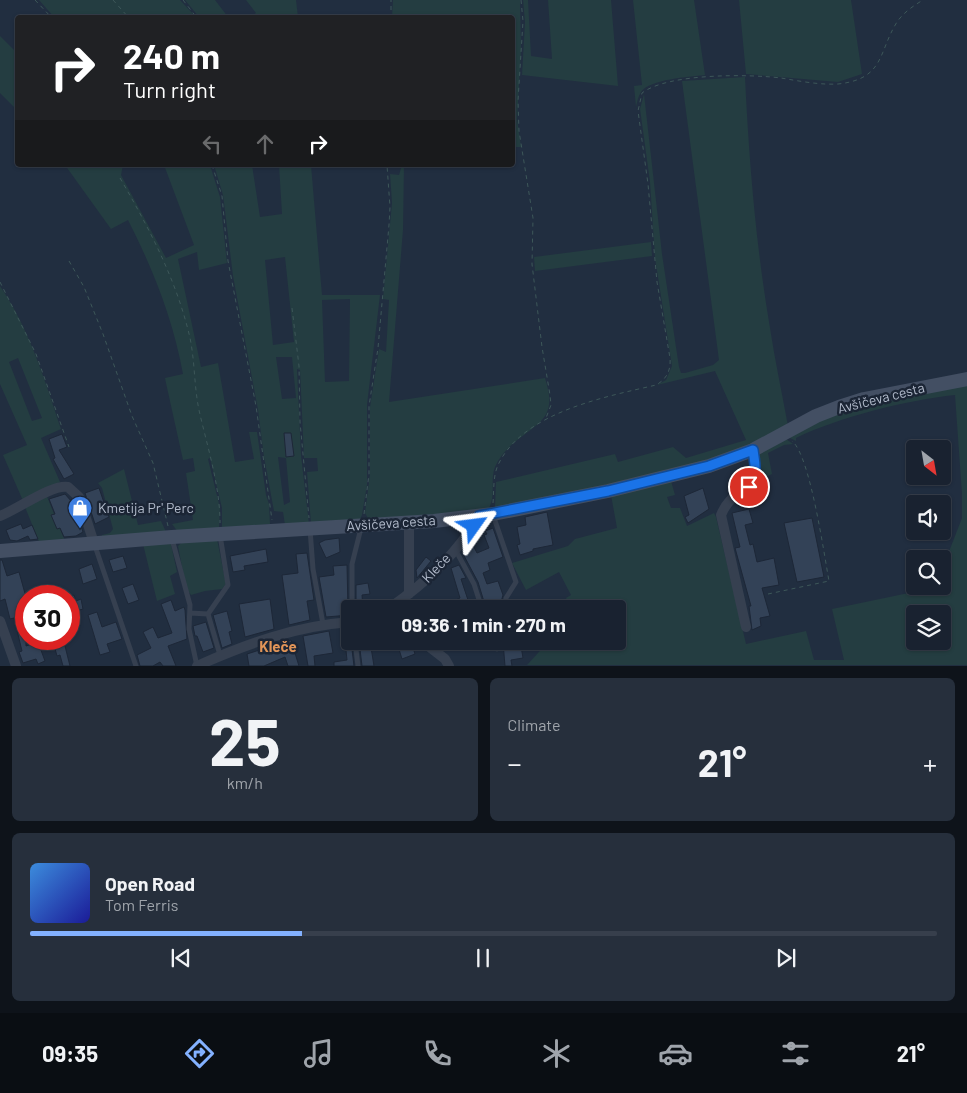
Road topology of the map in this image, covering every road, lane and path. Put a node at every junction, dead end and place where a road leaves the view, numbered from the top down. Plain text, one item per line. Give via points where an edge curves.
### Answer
1 (35, 0) edge
2 (113, 0) edge
3 (183, 0) edge
4 (391, 0) edge
5 (521, 0) edge
6 (923, 0) edge
7 (49, 15) edge
8 (126, 15) edge
9 (195, 15) edge
10 (391, 15) edge
11 (213, 167) edge
12 (386, 167) edge
13 (120, 178) dead end
14 (70, 261) dead end
15 (0, 282) edge
16 (292, 308) dead end
17 (967, 379) edge
18 (546, 418) junction
19 (780, 435) junction
20 (69, 447) dead end
21 (753, 450) junction
22 (486, 515) junction
23 (0, 516) edge
24 (409, 522) junction
25 (362, 525) junction
26 (310, 528) junction
27 (272, 531) junction
28 (219, 533) junction
29 (172, 537) junction
30 (94, 543) junction
31 (454, 549) junction
32 (0, 551) edge
33 (768, 594) dead end
34 (407, 596) junction
35 (352, 600) edge
36 (401, 600) edge
37 (408, 600) edge
38 (479, 600) edge
39 (506, 600) edge
40 (190, 613) junction
41 (208, 614) junction
42 (0, 621) edge
43 (341, 623) edge
44 (323, 624) junction
45 (746, 627) dead end
46 (356, 650) edge
47 (434, 650) edge
48 (220, 656) junction
49 (16, 666) edge
50 (136, 666) edge
51 (197, 666) edge
52 (358, 666) edge
53 (449, 666) edge

1 - 7 path
2 - 8 path
3 - 9 path
4 - 10 path
5 - 18 path via 523,52 518,119 533,218 532,264 551,405
6 - 18 path via 896,23 880,62 853,80 838,84 746,76 705,77 658,84 642,93 638,111 670,371 656,385
11 - 27 path via 222,196 228,261 256,406 272,510
12 - 25 path via 389,225 378,348 369,406 368,486
13 - 28 path via 155,242 185,320 193,356 196,398 219,506
14 - 29 path via 104,334 132,416 153,463
15 - 20 path via 36,354
16 - 26 path
17 - 19 street, Avšičeva cesta via 864,399 816,416
18 - 22 path via 513,445 498,464
19 - 21 street, Avšičeva cesta
19 - 33 path via 794,442 799,449 818,520 829,581
21 - 22 street, Avšičeva cesta via 655,480
21 - 45 street via 754,481 730,500 721,515
22 - 24 street, Avšičeva cesta
22 - 31 street, Kleče
22 - 39 lane via 516,582
23 - 30 street via 58,486 68,487 79,497
24 - 25 street, Avšičeva cesta
24 - 34 street, Kleče
25 - 26 street, Avšičeva cesta
25 - 35 lane via 352,564
26 - 27 street, Avšičeva cesta
26 - 44 lane via 313,569
27 - 28 street, Avšičeva cesta
28 - 29 street, Avšičeva cesta
28 - 41 lane via 228,585
29 - 30 street, Avšičeva cesta
29 - 40 lane
30 - 32 street, Avšičeva cesta
30 - 50 lane
31 - 34 street, Kleče
31 - 38 lane
34 - 36 street, Kleče
34 - 37 street, Kleče
40 - 41 lane
40 - 51 lane via 189,629
41 - 48 lane
42 - 49 street
43 - 44 street
44 - 48 street via 271,637
46 - 52 lane
47 - 53 street via 445,658
48 - 51 street

